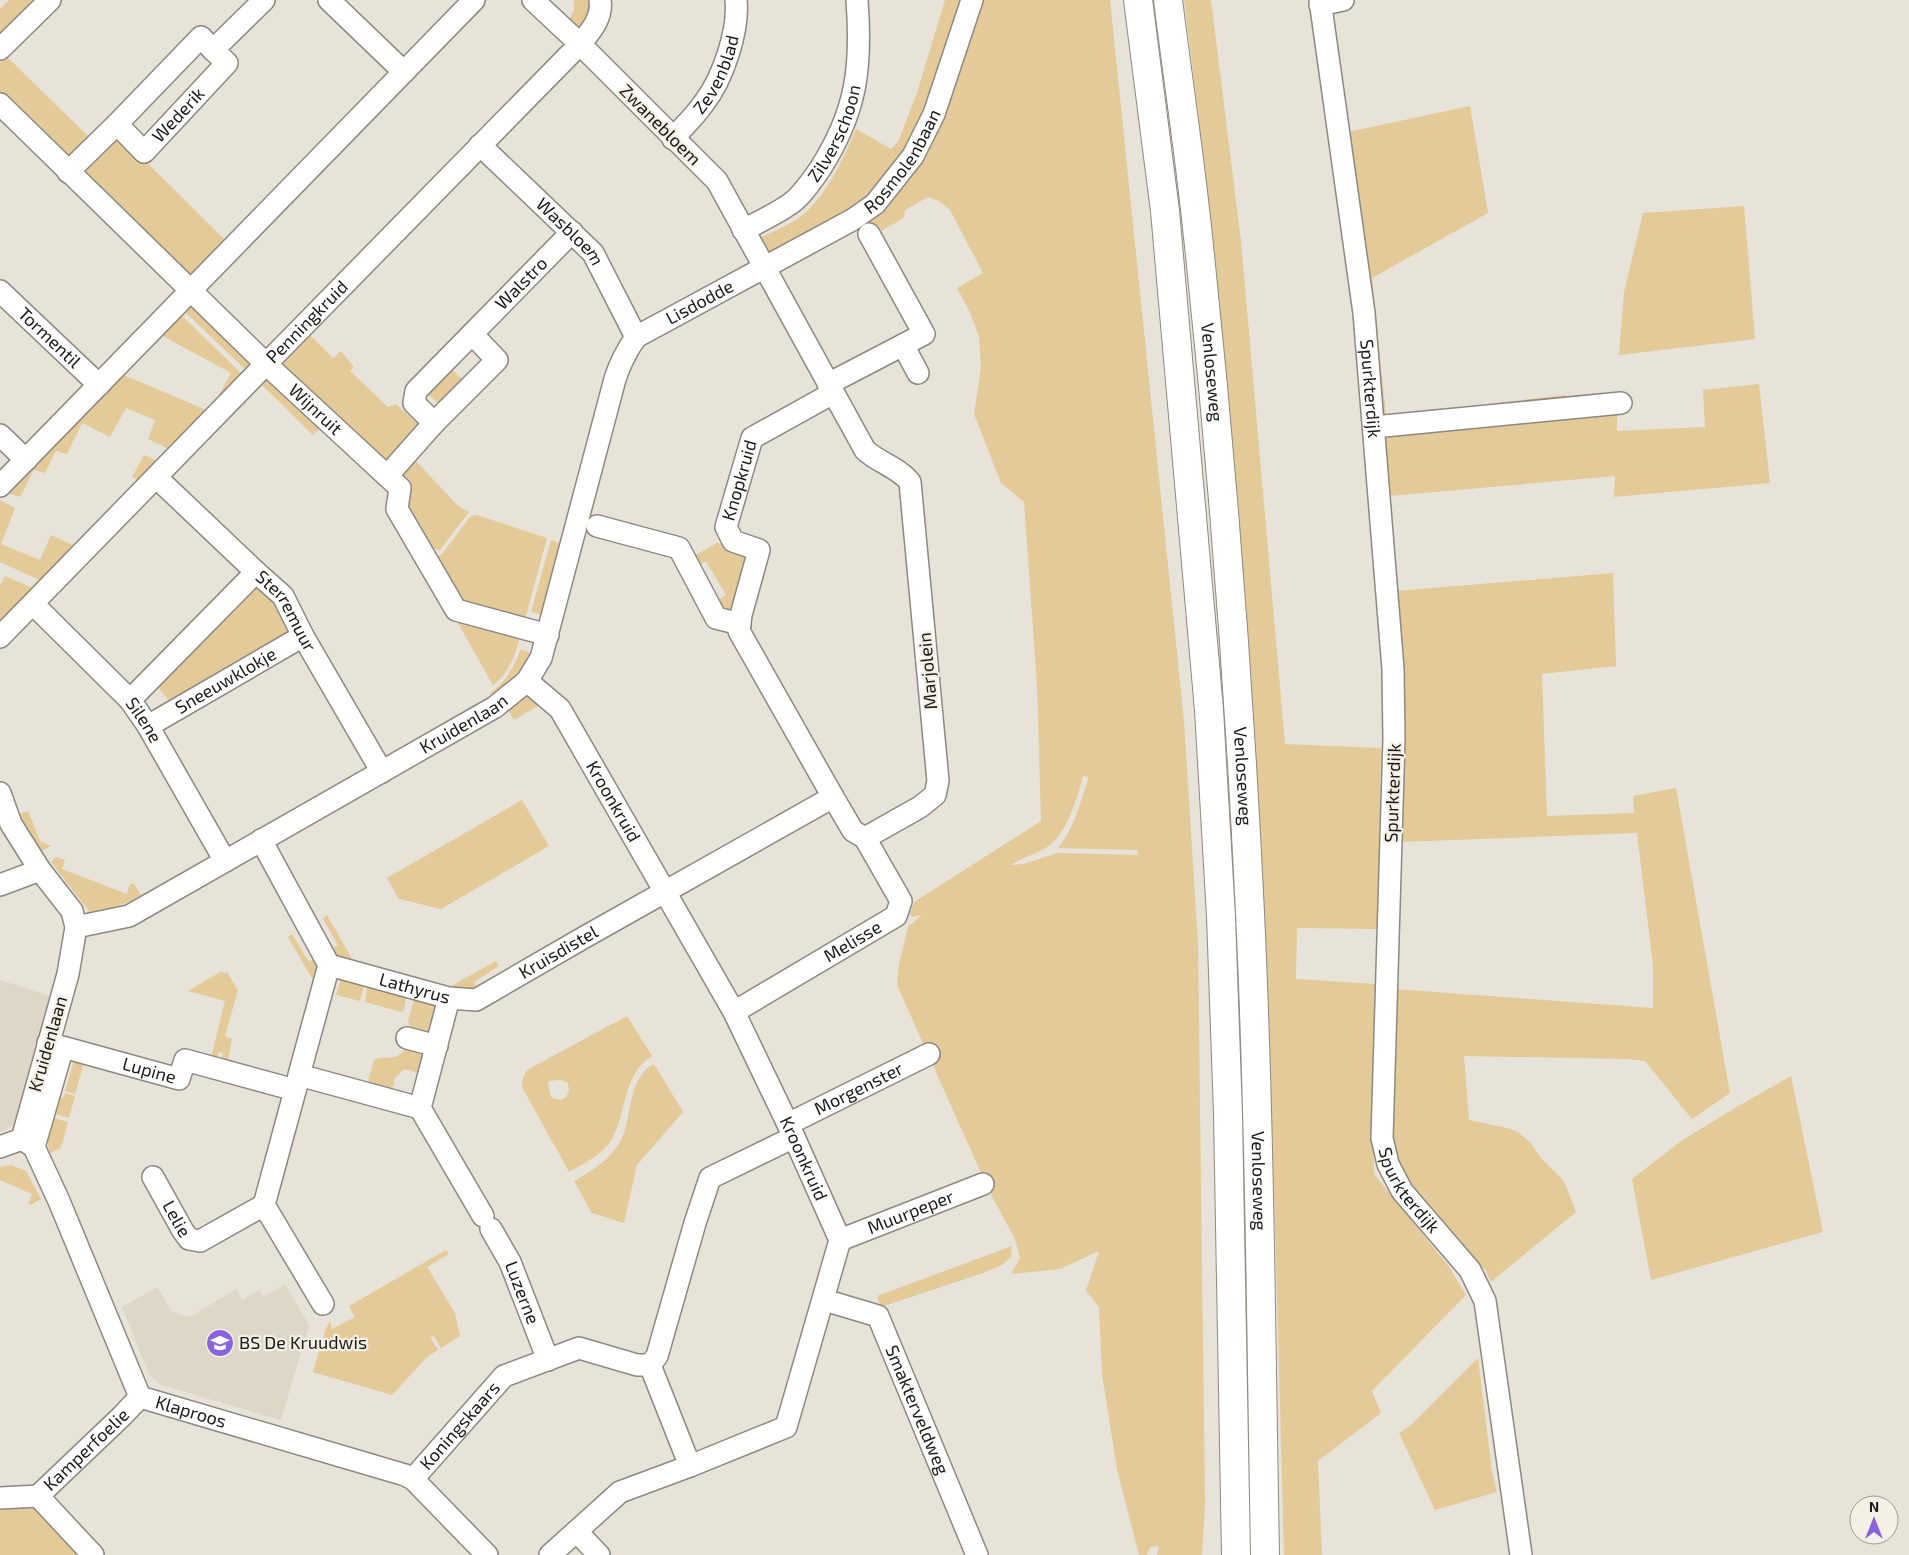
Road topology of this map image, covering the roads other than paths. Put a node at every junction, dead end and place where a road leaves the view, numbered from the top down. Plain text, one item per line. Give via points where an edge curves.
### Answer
1 (50, 0) edge
2 (264, 0) edge
3 (329, 0) edge
4 (474, 0) edge
5 (533, 0) edge
6 (600, 0) edge
7 (736, 0) edge
8 (857, 0) edge
9 (972, 0) edge
10 (1138, 0) edge
11 (1168, 0) edge
12 (1343, 0) edge
13 (1320, 2) edge
14 (580, 44) junction
15 (0, 49) edge
16 (213, 50) junction
17 (404, 72) junction
18 (0, 104) edge
19 (117, 124) junction
20 (673, 139) junction
21 (480, 145) junction
22 (68, 172) junction
23 (743, 230) junction
24 (572, 232) junction
25 (869, 234) dead end
26 (764, 268) junction
27 (191, 291) junction
28 (2, 296) edge
29 (472, 334) junction
30 (636, 337) junction
31 (903, 345) junction
32 (266, 364) junction
33 (918, 373) dead end
34 (99, 385) junction
35 (831, 388) junction
36 (1620, 403) dead end
37 (434, 423) junction
38 (1374, 427) junction
39 (0, 435) edge
40 (26, 460) junction
41 (388, 476) junction
42 (156, 477) junction
43 (0, 486) edge
44 (597, 526) dead end
45 (256, 572) junction
46 (33, 604) junction
47 (740, 624) junction
48 (548, 635) junction
49 (303, 636) junction
50 (0, 637) edge
51 (526, 681) junction
52 (130, 700) junction
53 (148, 726) junction
54 (382, 772) junction
55 (0, 793) edge
56 (833, 797) junction
57 (865, 838) junction
58 (262, 840) junction
59 (225, 861) junction
60 (40, 870) junction
61 (0, 885) edge
62 (665, 893) junction
63 (76, 927) junction
64 (328, 966) junction
65 (450, 998) junction
66 (734, 1012) junction
67 (407, 1038) dead end
68 (55, 1045) junction
69 (436, 1046) junction
70 (929, 1054) dead end
71 (297, 1083) junction
72 (420, 1108) junction
73 (791, 1130) junction
74 (28, 1143) junction
75 (0, 1147) edge
76 (153, 1177) dead end
77 (982, 1184) dead end
78 (264, 1205) junction
79 (840, 1240) junction
80 (824, 1300) junction
81 (323, 1304) dead end
82 (548, 1360) junction
83 (650, 1365) junction
84 (140, 1397) junction
85 (690, 1466) junction
86 (413, 1479) junction
87 (38, 1496) junction
88 (0, 1498) edge
89 (577, 1532) junction
90 (93, 1555) edge
91 (487, 1555) edge
92 (550, 1555) edge
93 (599, 1555) edge
94 (977, 1555) edge
95 (1236, 1555) edge
96 (1265, 1555) edge
97 (1521, 1555) edge

1 - 15 street
2 - 16 street
3 - 17 street
4 - 17 street
5 - 14 street, Zwanebloem
6 - 14 street, Penningkruid via 596,25
7 - 20 street, Zevenblad via 733,33 724,67 705,102
8 - 23 street, Zilverschoon via 860,40 856,82 847,116 832,149 814,178 792,203
9 - 26 street, Rosmolenbaan via 934,114 913,156 896,178 875,204 852,220
10 - 95 highway, Venloseweg via 1165,211 1209,710 1221,916
11 - 96 highway, Venloseweg via 1196,215 1213,387 1238,710 1257,1113
12 - 13 street
13 - 38 street, Spurkterdijk via 1364,313
14 - 20 street, Zwanebloem
14 - 21 street, Penningkruid
16 - 19 street, Wederik via 201,37
16 - 19 street, Wederik via 227,63 144,152
17 - 27 street
18 - 22 street, Wijnruit
19 - 22 street, Wederik
20 - 23 street, Zwanebloem via 717,181
21 - 24 street, Wasbloem
21 - 32 street, Penningkruid
22 - 27 street, Wijnruit
23 - 26 street, Zwanebloem
24 - 29 street, Walstro
24 - 30 street, Wasbloem via 593,253
25 - 31 street via 924,334
26 - 30 street, Lisdodde
26 - 35 street, Marjolein
27 - 32 street, Wijnruit
27 - 34 street
28 - 34 street, Tormentil
29 - 37 street, Walstro via 416,391 414,403
29 - 37 street via 497,360
30 - 48 street, Kruidenlaan via 615,379
31 - 33 street
31 - 35 street
32 - 41 street, Wijnruit
32 - 42 street, Penningkruid
34 - 40 street
35 - 47 street, Knopkruid via 752,438 726,528 733,541 759,550
35 - 57 street, Marjolein via 865,450 903,473 910,482 938,781 935,795 920,807
36 - 38 street
37 - 41 street
38 - 97 street, Spurkterdijk via 1393,668 1394,739 1382,1138 1388,1164 1402,1191 1470,1270 1484,1301
39 - 40 street
40 - 43 street
41 - 48 street, Wijnruit via 400,488 397,509 456,610
42 - 45 street, Sterremuur
42 - 46 street, Penningkruid
44 - 47 street via 679,548 716,618
45 - 49 street, Sterremuur via 283,596
45 - 52 street
46 - 50 street, Penningkruid
46 - 52 street, Silene
47 - 56 street via 739,632
48 - 51 street, Kruidenlaan via 541,658
49 - 53 street, Sneeuwklokje
49 - 54 street, Sterremuur
51 - 54 street, Kruidenlaan via 495,707
51 - 62 street, Kroonkruid via 560,709
52 - 53 street, Silene
53 - 59 street, Silene
54 - 58 street, Kruidenlaan
55 - 60 street via 11,824
56 - 57 street via 853,831
56 - 62 street
57 - 66 street, Melisse via 901,901 896,916
58 - 59 street, Kruidenlaan
58 - 64 street
59 - 63 street, Kruidenlaan via 128,916
60 - 61 street
60 - 63 street via 72,911
62 - 65 street, Kruisdistel via 476,1000
62 - 66 street, Kroonkruid
63 - 68 street, Kruidenlaan
64 - 65 street, Lathyrus
64 - 71 street
65 - 69 street, Lathyrus
66 - 73 street, Kroonkruid
67 - 69 street
68 - 71 street, Lupine via 179,1079 185,1060
68 - 74 street, Kruidenlaan
69 - 72 street, Lathyrus
70 - 73 street, Morgenster
71 - 72 street
71 - 78 street
72 - 82 street, Luzerne via 510,1262
73 - 79 street, Kroonkruid
73 - 83 street via 710,1178 657,1356
74 - 75 street
74 - 84 street, Klaproos via 58,1201
76 - 78 street, Lelie via 190,1239 200,1241
77 - 79 street, Muurpeper
78 - 81 street
79 - 80 street
80 - 85 street via 786,1427
80 - 94 street, Smakterveldweg via 878,1316
82 - 83 street, Koningskaars via 579,1348 637,1365
82 - 86 street, Koningskaars via 504,1376
83 - 85 street
84 - 86 street, Klaproos
84 - 87 street, Kamperfoelie
85 - 89 street via 620,1492
86 - 91 street, Klaproos
87 - 88 street, Kamperfoelie
87 - 90 street
89 - 92 street
89 - 93 street

